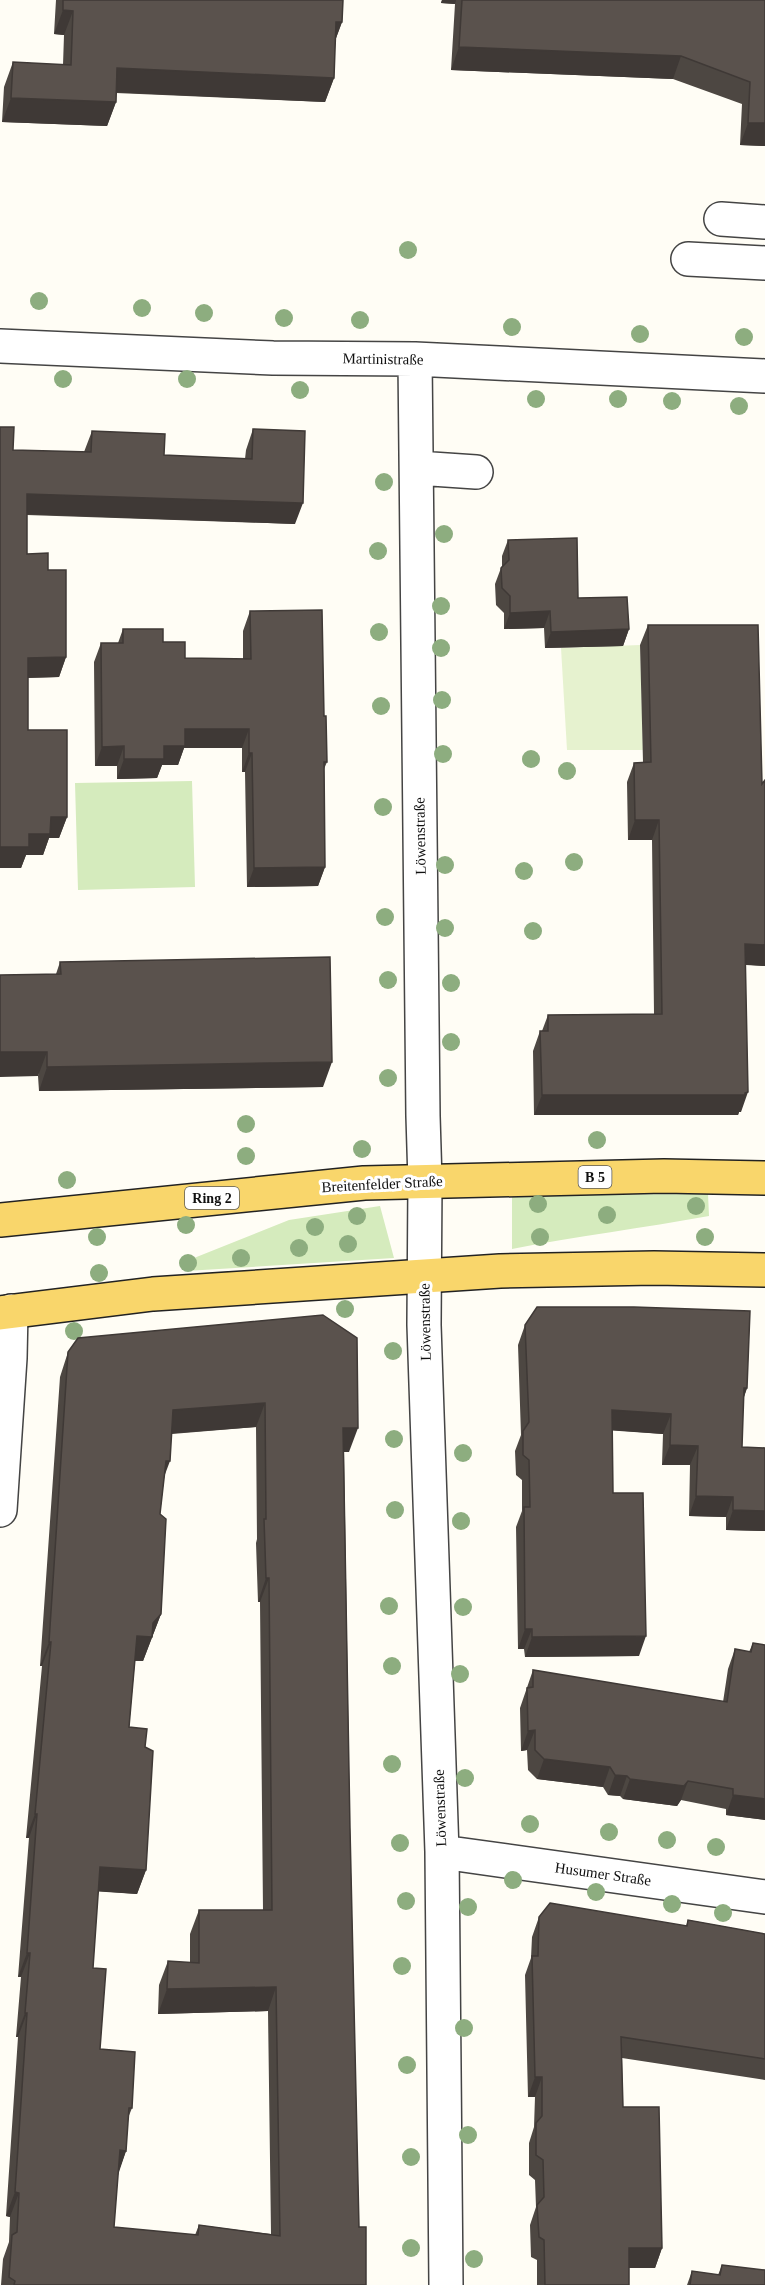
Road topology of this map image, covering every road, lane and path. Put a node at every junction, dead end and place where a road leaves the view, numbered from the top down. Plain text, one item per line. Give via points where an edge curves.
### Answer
1 (721, 219) dead end
2 (765, 222) edge
3 (688, 259) dead end
4 (765, 263) edge
5 (0, 346) edge
6 (415, 359) junction
7 (765, 376) edge
8 (417, 468) junction
9 (476, 472) dead end
10 (765, 1178) edge
11 (425, 1181) junction
12 (0, 1220) edge
13 (765, 1270) edge
14 (424, 1277) junction
15 (5, 1312) edge
16 (0, 1510) edge
17 (442, 1852) junction
18 (765, 1896) edge
19 (447, 2285) edge

1 - 2 street
3 - 4 street
5 - 6 street, Martinistraße via 273,358
6 - 7 street, Martinistraße
6 - 8 street, Löwenstraße
8 - 9 street
8 - 11 street, Löwenstraße
10 - 11 main road, Breitenfelder Straße / B 5
11 - 12 main road, Breitenfelder Straße / Ring 2 via 364,1183
11 - 14 street, Löwenstraße
13 - 14 main road via 500,1271
14 - 15 main road via 153,1294
14 - 17 street, Löwenstraße
15 - 16 street via 10,1358
17 - 18 street, Husumer Straße
17 - 19 street, Löwenstraße

